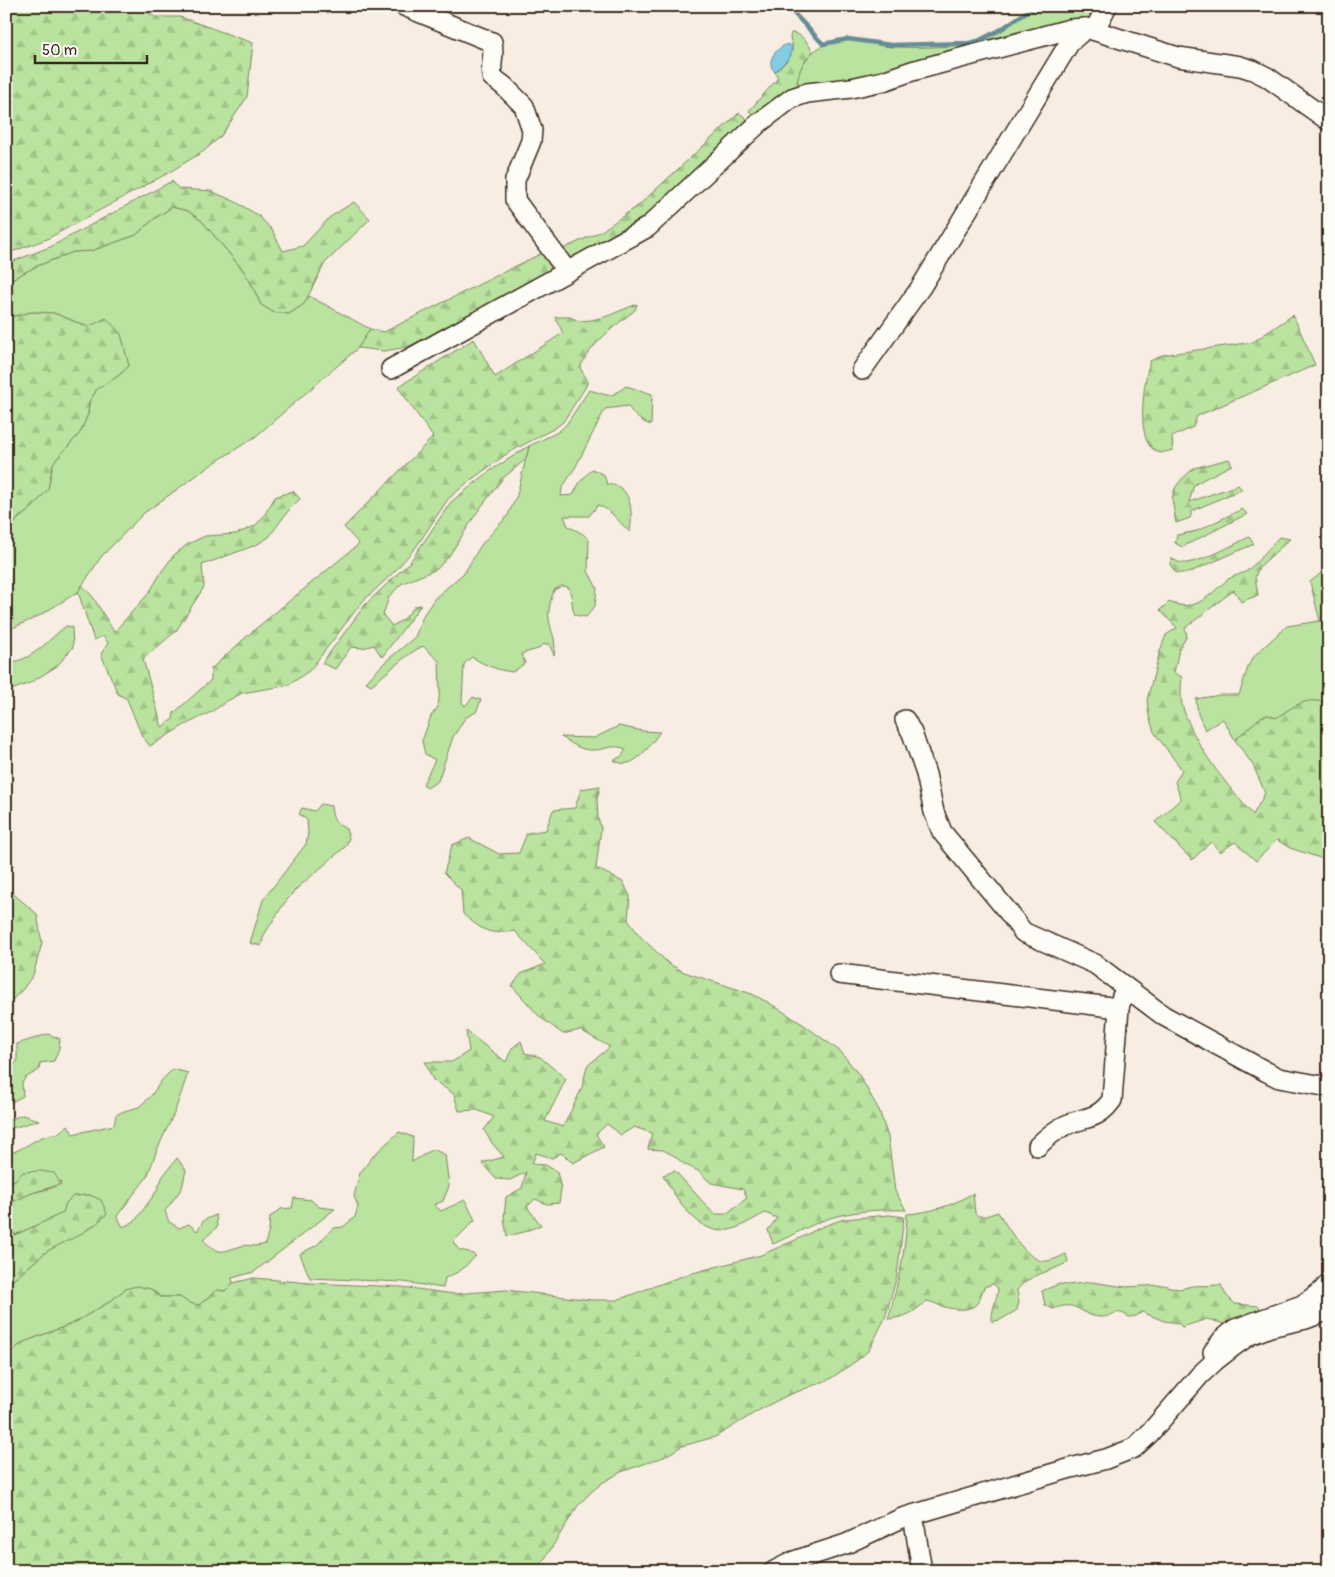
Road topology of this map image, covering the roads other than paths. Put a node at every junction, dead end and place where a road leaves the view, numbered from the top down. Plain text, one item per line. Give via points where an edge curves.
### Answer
1 (404, 6) edge
2 (1107, 6) edge
3 (1091, 28) junction
4 (1329, 121) edge
5 (567, 272) junction
6 (391, 368) dead end
7 (862, 370) dead end
8 (905, 720) dead end
9 (839, 974) dead end
10 (1125, 987) junction
11 (1119, 1008) junction
12 (1329, 1087) edge
13 (1038, 1146) dead end
14 (1329, 1283) edge
15 (1329, 1310) edge
16 (1200, 1375) junction
17 (913, 1515) junction
18 (774, 1571) edge
19 (922, 1571) edge

1 - 5 street via 492,42 492,77 524,106 532,130 515,180 514,200
2 - 3 street
3 - 4 street via 1178,57 1253,70
3 - 5 street via 1070,29 912,71 883,82 792,98 759,123 648,227
3 - 7 street via 1070,42 921,287
5 - 6 street
8 - 10 street via 926,774 942,832 1023,932 1095,964
9 - 11 street
10 - 11 street
10 - 12 street via 1181,1027 1266,1072 1280,1078
11 - 13 street via 1112,1100 1105,1110 1064,1126
14 - 16 street via 1322,1292 1302,1305 1235,1329 1213,1352
15 - 16 street via 1250,1335
16 - 17 street via 1134,1448
17 - 18 street
17 - 19 street

